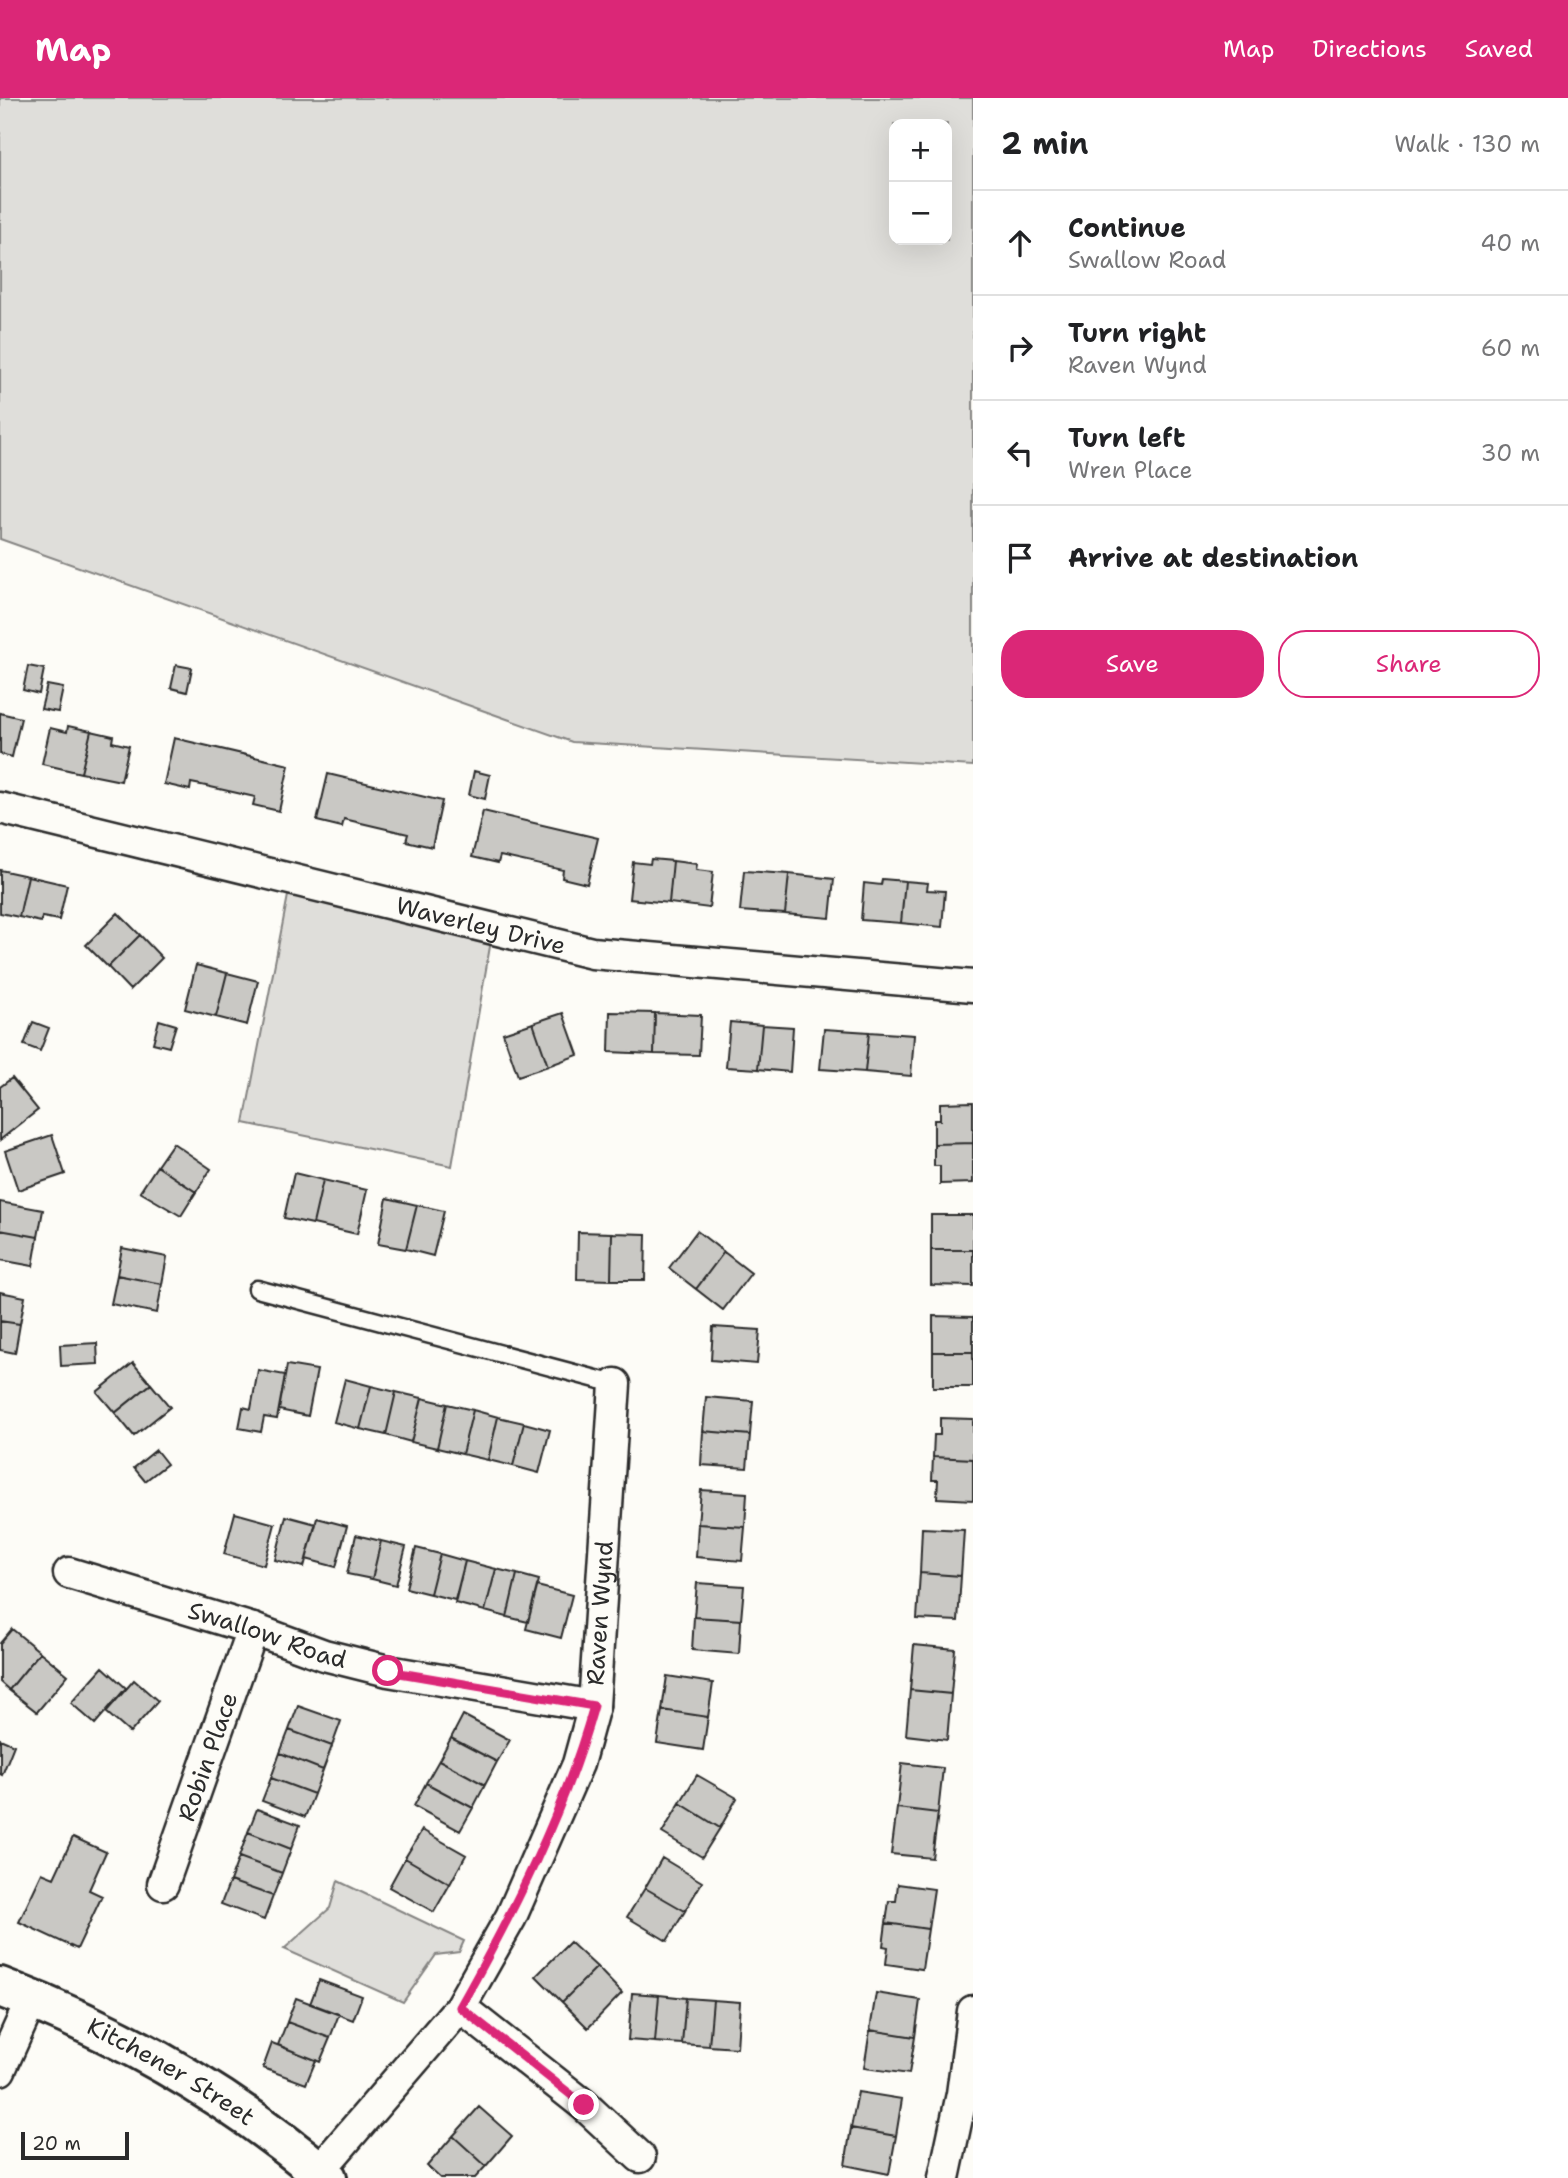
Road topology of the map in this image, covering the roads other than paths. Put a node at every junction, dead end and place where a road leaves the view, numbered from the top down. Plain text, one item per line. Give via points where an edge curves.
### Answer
1 (0, 808) edge
2 (973, 986) edge
3 (257, 1289) dead end
4 (615, 1384) joint
5 (69, 1573) dead end
6 (253, 1629) junction
7 (594, 1706) junction
8 (163, 1884) dead end
9 (16, 1993) edge
10 (460, 2007) junction
11 (973, 2011) edge
12 (0, 2070) edge
13 (640, 2157) dead end
14 (323, 2175) edge
15 (944, 2178) edge

1 - 2 street, Waverley Drive via 592,953
3 - 4 lane, Raven Wynd
4 - 7 street, Raven Wynd
5 - 6 street, Swallow Road
6 - 7 street, Swallow Road via 324,1655 388,1671
6 - 8 street, Robin Place
7 - 10 street, Raven Wynd via 578,1764 511,1917
9 - 12 street
9 - 14 street, Kitchener Street via 160,2059
10 - 13 street via 584,2105
10 - 14 street, Raven Wynd
11 - 15 street

